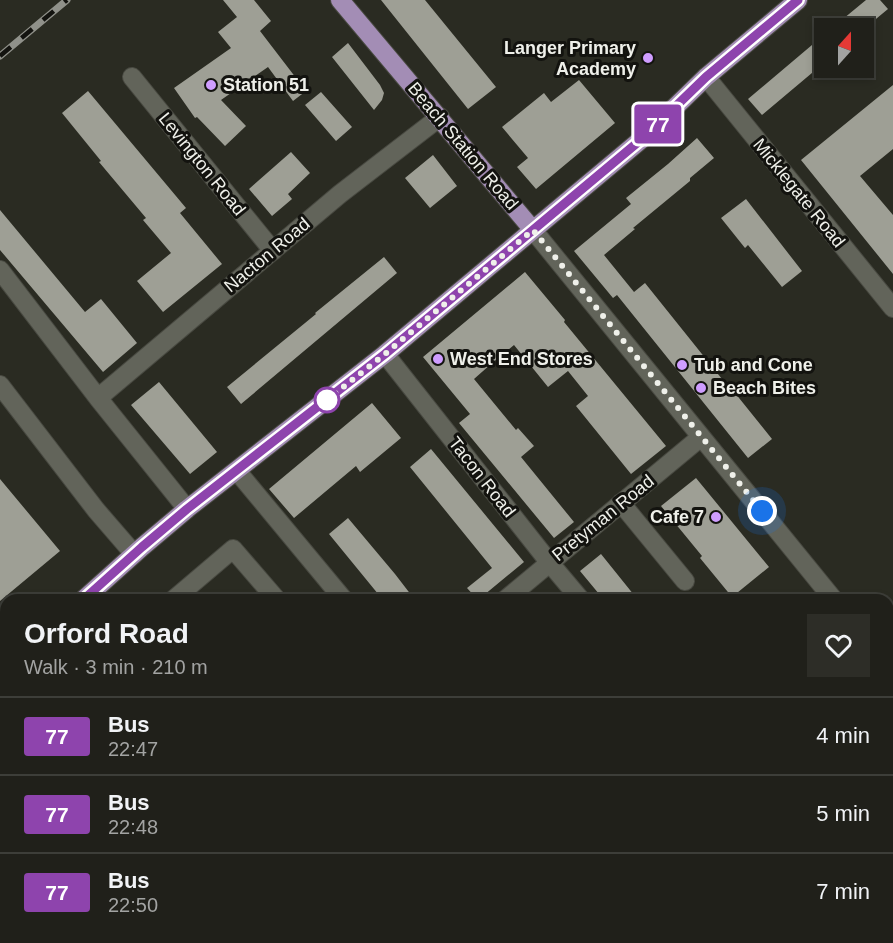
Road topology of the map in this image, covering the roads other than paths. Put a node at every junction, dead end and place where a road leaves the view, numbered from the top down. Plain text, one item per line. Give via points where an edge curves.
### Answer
1 (340, 0) edge
2 (798, 0) edge
3 (132, 77) dead end
4 (706, 77) junction
5 (440, 117) junction
6 (533, 230) junction
7 (273, 250) junction
8 (0, 270) edge
9 (893, 308) edge
10 (385, 354) junction
11 (0, 385) edge
12 (98, 398) junction
13 (701, 437) junction
14 (237, 471) junction
15 (621, 503) junction
16 (187, 509) junction
17 (134, 554) junction
18 (549, 562) junction
19 (685, 581) dead end
20 (90, 594) edge
21 (180, 594) edge
22 (272, 594) edge
23 (337, 594) edge
24 (512, 594) edge
25 (576, 594) edge
26 (829, 594) edge

1 - 5 main road, Beach Station Road
2 - 4 main road
3 - 7 street, Levington Road
4 - 6 main road via 643,138
4 - 9 street, Micklegate Road
5 - 6 main road, Beach Station Road
5 - 7 street, Nacton Road
6 - 10 main road
6 - 13 street, Beach Station Road
7 - 12 street, Nacton Road
8 - 12 street
10 - 14 main road
10 - 18 street, Tacon Road
11 - 17 street
12 - 16 street
13 - 15 street, Pretyman Road
13 - 26 street, Beach Station Road
14 - 16 main road
14 - 23 street
15 - 18 street, Pretyman Road
15 - 19 street
16 - 17 main road
17 - 20 main road
18 - 24 street, Pretyman Road
18 - 25 street, Tacon Road
21 - 22 street via 233,549

